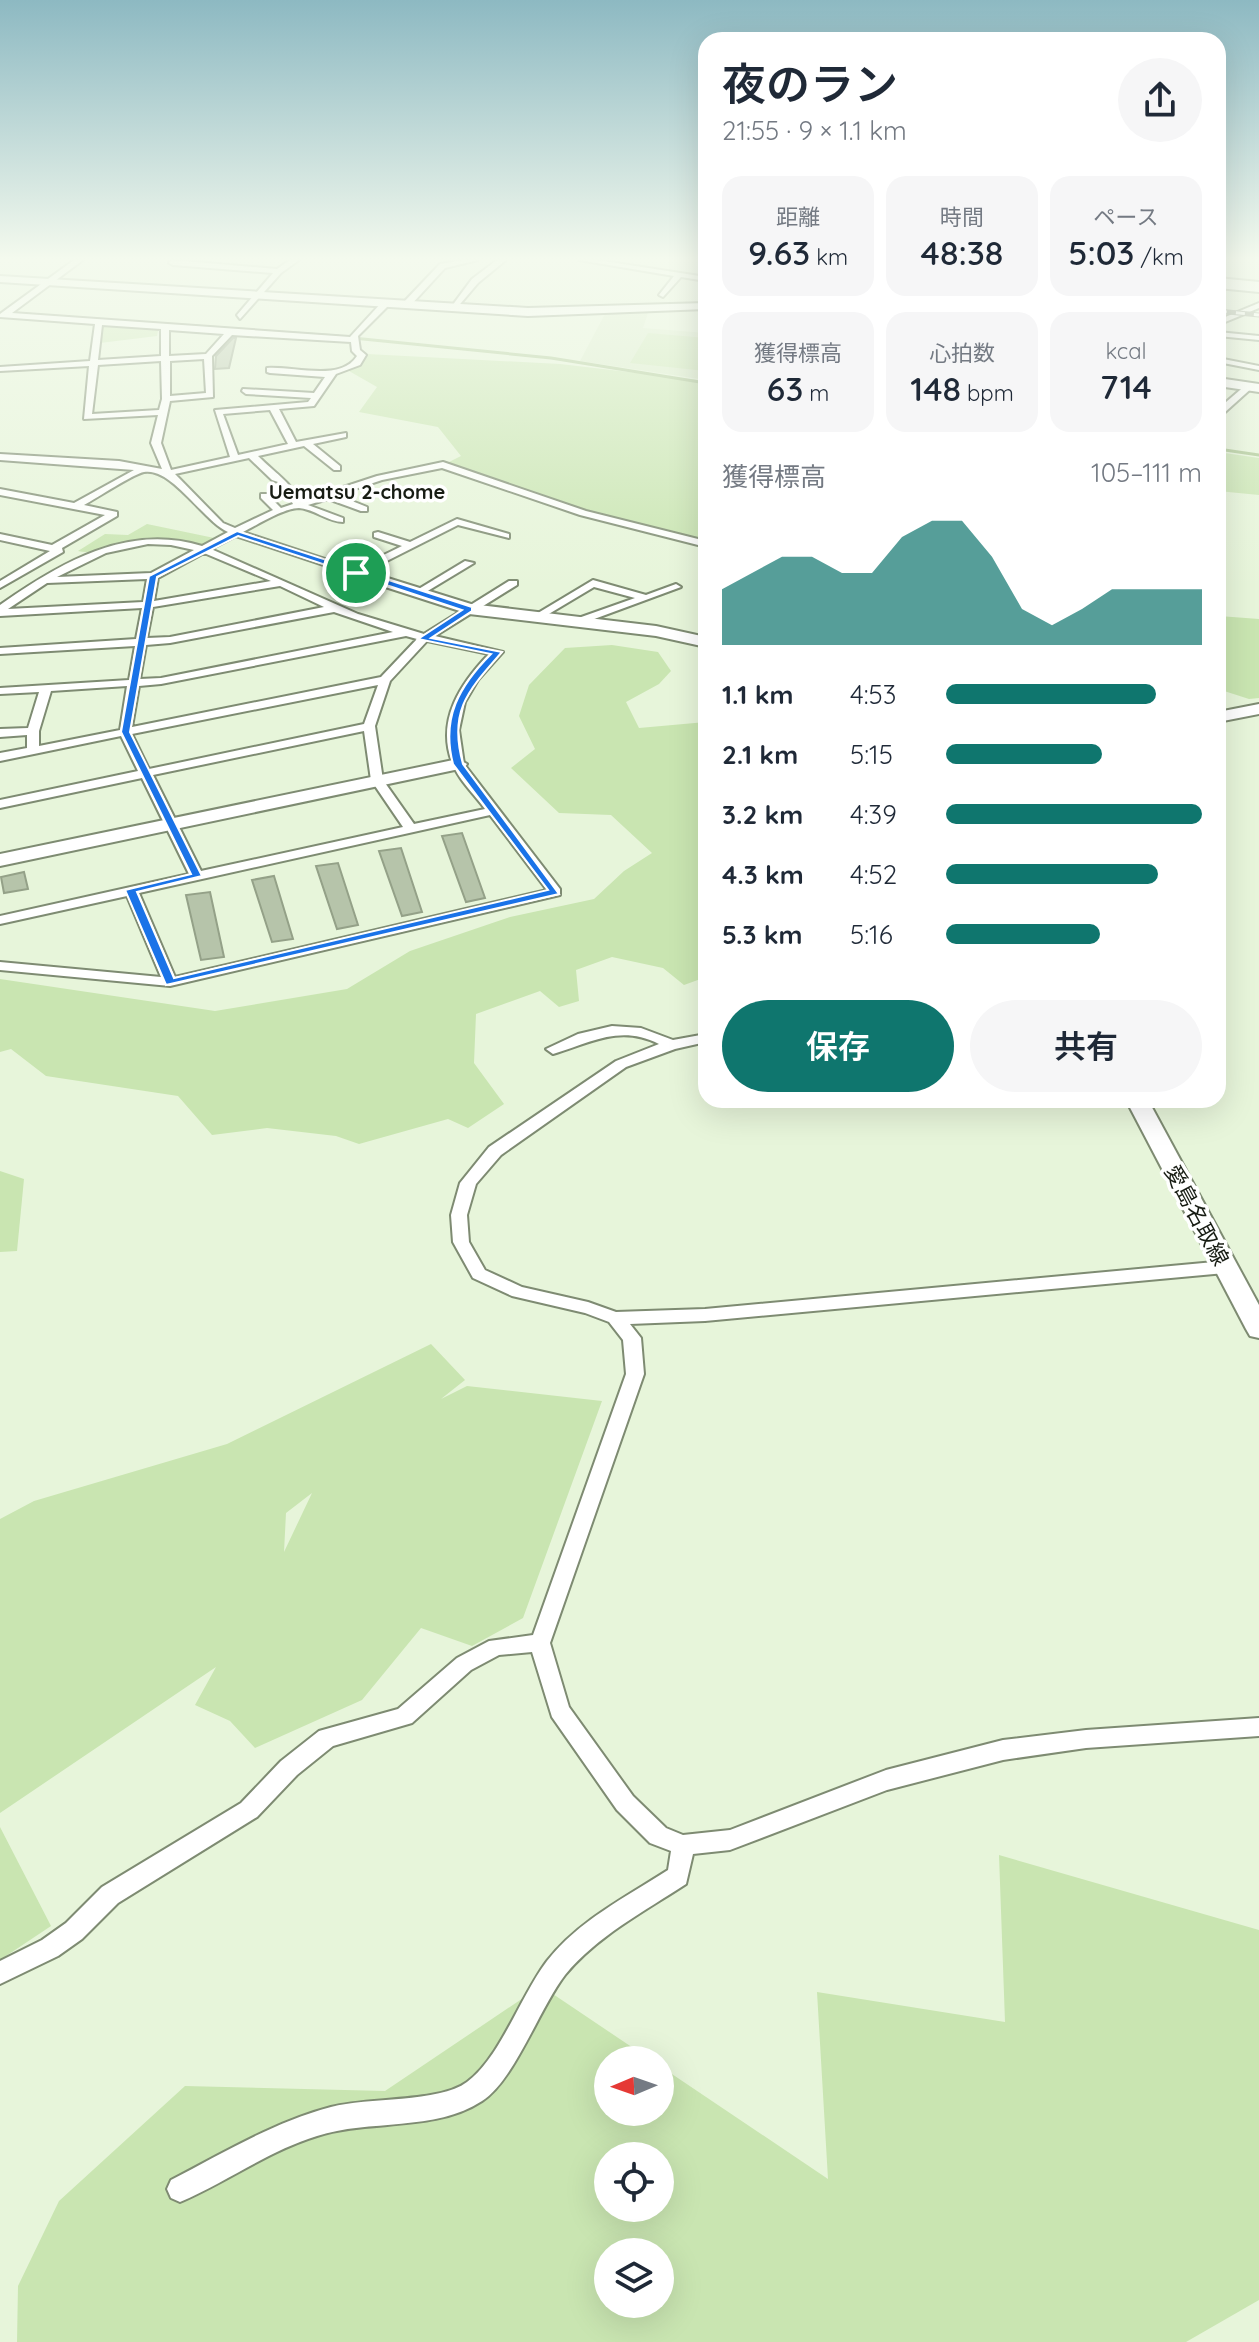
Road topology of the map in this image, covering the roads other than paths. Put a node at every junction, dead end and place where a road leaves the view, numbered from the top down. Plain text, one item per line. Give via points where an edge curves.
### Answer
1 (91, 369) edge
2 (165, 369) edge
3 (209, 369) edge
4 (336, 369) edge
5 (270, 370) dead end
6 (331, 375) junction
7 (1226, 383) edge
8 (1254, 387) edge
9 (246, 391) dead end
10 (315, 396) junction
11 (166, 399) junction
12 (1226, 407) edge
13 (274, 409) junction
14 (165, 412) junction
15 (343, 435) dead end
16 (307, 444) junction
17 (294, 447) junction
18 (251, 455) junction
19 (0, 457) edge
20 (235, 458) junction
21 (144, 468) junction
22 (337, 468) dead end
23 (168, 473) junction
24 (0, 492) edge
25 (327, 495) junction
26 (264, 496) dead end
27 (299, 505) junction
28 (76, 506) junction
29 (364, 509) dead end
30 (279, 511) junction
31 (436, 516) dead end
32 (340, 520) dead end
33 (457, 522) junction
34 (237, 533) junction
35 (378, 535) dead end
36 (505, 536) dead end
37 (0, 537) edge
38 (698, 542) edge
39 (411, 545) junction
40 (56, 549) junction
41 (202, 552) junction
42 (75, 554) dead end
43 (469, 563) dead end
44 (356, 573) junction
45 (153, 576) junction
46 (378, 580) joint
47 (43, 581) junction
48 (281, 583) junction
49 (513, 583) dead end
50 (0, 585) edge
51 (676, 587) dead end
52 (417, 593) junction
53 (646, 598) junction
54 (147, 605) junction
55 (336, 608) junction
56 (469, 609) junction
57 (0, 612) edge
58 (533, 619) junction
59 (574, 623) junction
60 (403, 634) junction
61 (423, 639) junction
62 (698, 640) edge
63 (142, 643) junction
64 (0, 651) edge
65 (385, 680) junction
66 (131, 683) junction
67 (46, 688) junction
68 (0, 691) edge
69 (1259, 709) edge
70 (1226, 715) edge
71 (369, 726) junction
72 (33, 731) junction
73 (125, 732) junction
74 (0, 733) edge
75 (33, 750) junction
76 (0, 757) edge
77 (458, 764) junction
78 (146, 773) junction
79 (377, 780) junction
80 (0, 804) edge
81 (492, 811) junction
82 (169, 825) junction
83 (410, 828) junction
84 (0, 860) edge
85 (197, 876) junction
86 (131, 890) junction
87 (0, 920) edge
88 (0, 966) edge
89 (170, 982) junction
90 (698, 1040) edge
91 (671, 1045) junction
92 (553, 1049) dead end
93 (1141, 1108) edge
94 (1225, 1267) junction
95 (615, 1318) junction
96 (1259, 1329) edge
97 (540, 1643) junction
98 (1259, 1727) edge
99 (683, 1845) junction
100 (0, 1973) edge
101 (180, 2189) dead end

1 - 14 street via 87,417
2 - 11 street
3 - 11 street via 210,395
4 - 6 street
5 - 6 street
6 - 10 street
7 - 8 main road
8 - 12 street
9 - 10 street
10 - 13 street via 304,407
11 - 14 street
13 - 17 street
13 - 20 street via 218,412
14 - 23 street via 156,443
15 - 16 street
16 - 17 street
16 - 22 street
17 - 18 street
18 - 20 street
18 - 27 street via 284,481
19 - 21 street
20 - 23 street
21 - 23 street
21 - 28 street
23 - 34 street via 220,525
24 - 28 street
25 - 27 street
25 - 29 street
25 - 38 street via 443,465 583,513
26 - 30 street
27 - 30 street
27 - 32 street
28 - 40 street via 114,514
30 - 34 street
31 - 33 street
33 - 36 street
33 - 39 street
34 - 41 street
34 - 44 street
35 - 39 street
37 - 40 street
39 - 44 street
40 - 42 street
40 - 50 street
41 - 45 street
41 - 47 street via 170,542 129,544 88,557
41 - 48 street
43 - 52 street
44 - 46 street
45 - 47 street
45 - 54 street
46 - 52 main road
47 - 57 street
48 - 54 street
48 - 55 street
49 - 56 street
51 - 53 street
52 - 56 main road
53 - 58 street via 593,583
53 - 59 street
54 - 57 street
54 - 63 street
55 - 60 street
55 - 63 street
56 - 58 main road
56 - 61 street
58 - 59 main road
59 - 62 main road
60 - 61 street
60 - 66 street
61 - 65 street
61 - 77 street via 497,652 459,700 453,744
63 - 64 street
63 - 66 street
65 - 71 street
65 - 73 street
66 - 67 street
66 - 73 street
67 - 68 street
67 - 72 street
69 - 70 main road
71 - 78 street
71 - 79 street
72 - 74 street
72 - 75 street
73 - 75 street
73 - 78 street
75 - 76 street
77 - 79 main road
77 - 81 street
78 - 80 street
78 - 82 street
79 - 82 main road
79 - 83 street
81 - 83 street
81 - 89 street via 555,892
82 - 84 main road
82 - 85 street
83 - 85 street
85 - 86 street
86 - 87 street
86 - 89 street
88 - 89 street
90 - 91 street
91 - 92 street via 656,1036 602,1029
91 - 95 street via 621,1064 495,1151 468,1183 459,1215 461,1242 479,1274 518,1292
93 - 94 main road, 愛島名取線
94 - 95 street via 705,1315
94 - 96 main road, 愛島名取線
95 - 97 street via 632,1338 635,1374
97 - 99 street via 559,1711 625,1803 658,1836
97 - 100 street via 496,1647 464,1664 404,1716 327,1738 249,1810 110,1895 50,1948
98 - 99 street via 1003,1750 886,1780 730,1840
99 - 101 street via 678,1876 600,1928 558,1965 475,2092 334,2118

